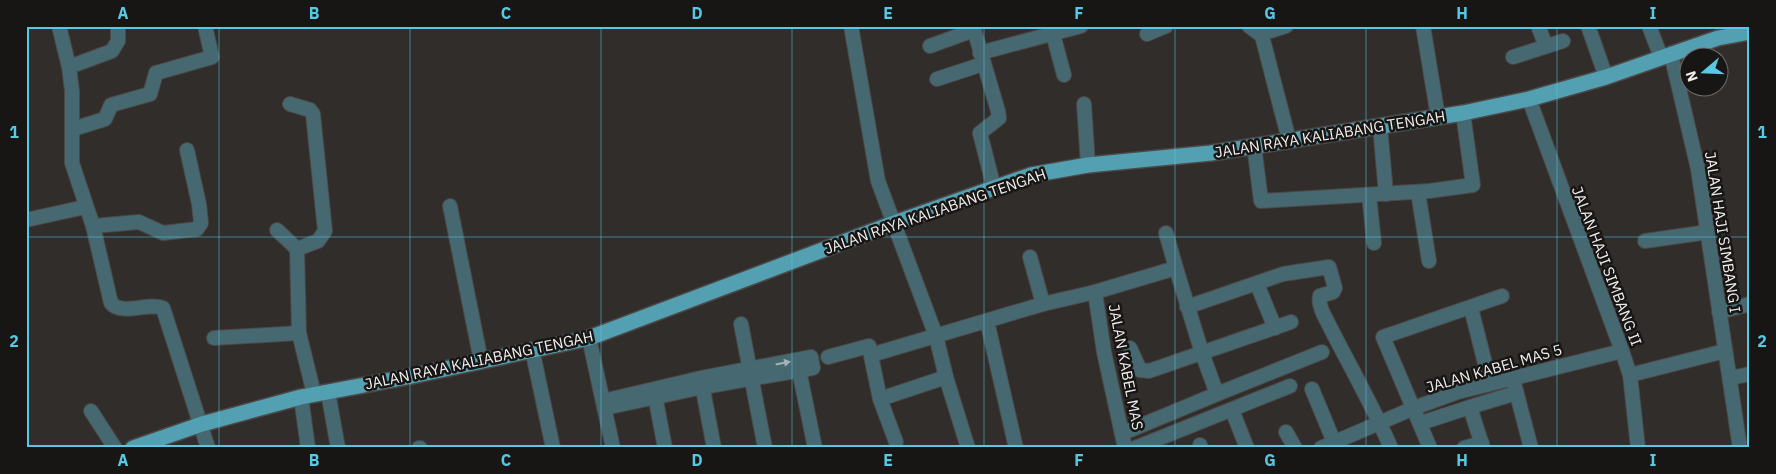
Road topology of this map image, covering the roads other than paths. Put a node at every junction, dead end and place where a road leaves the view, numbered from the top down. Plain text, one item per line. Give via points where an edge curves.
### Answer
1 (59, 26) edge
2 (118, 26) edge
3 (205, 26) edge
4 (851, 26) edge
5 (1081, 26) edge
6 (1166, 26) edge
7 (1286, 26) edge
8 (1423, 26) edge
9 (1538, 26) edge
10 (1588, 26) edge
11 (1649, 26) edge
12 (973, 28) edge
13 (1255, 30) edge
14 (1047, 32) edge
15 (1750, 32) edge
16 (1147, 34) dead end
17 (1563, 41) dead end
18 (930, 46) dead end
19 (1546, 46) junction
20 (1666, 55) junction
21 (1513, 57) dead end
22 (982, 59) junction
23 (69, 67) junction
24 (1064, 75) dead end
25 (1606, 77) junction
26 (937, 79) dead end
27 (1529, 99) junction
28 (290, 104) dead end
29 (1084, 104) dead end
30 (1463, 113) junction
31 (1438, 117) junction
32 (1380, 126) junction
33 (72, 129) junction
34 (1289, 140) junction
35 (1254, 146) junction
36 (187, 150) dead end
37 (1088, 165) junction
38 (994, 188) junction
39 (1418, 192) junction
40 (1386, 194) junction
41 (1369, 195) junction
42 (450, 206) dead end
43 (85, 207) junction
44 (26, 220) edge
45 (894, 223) junction
46 (93, 226) junction
47 (277, 230) dead end
48 (1708, 232) junction
49 (1166, 233) dead end
50 (1645, 241) dead end
51 (1374, 243) dead end
52 (296, 250) junction
53 (1030, 257) dead end
54 (1429, 261) dead end
55 (1176, 268) junction
56 (1257, 284) junction
57 (1095, 292) junction
58 (1502, 296) dead end
59 (1043, 304) junction
60 (1750, 304) edge
61 (1188, 307) junction
62 (1471, 308) junction
63 (1719, 312) junction
64 (987, 321) junction
65 (1291, 322) dead end
66 (741, 324) dead end
67 (1275, 328) junction
68 (299, 333) junction
69 (936, 336) junction
70 (214, 338) dead end
71 (589, 338) junction
72 (1130, 348) dead end
73 (532, 349) junction
74 (1622, 350) junction
75 (1725, 351) junction
76 (1322, 352) dead end
77 (1202, 353) junction
78 (871, 355) junction
79 (828, 357) dead end
80 (481, 361) junction
81 (750, 374) junction
82 (1750, 374) edge
83 (1630, 375) junction
84 (946, 377) junction
85 (1513, 378) junction
86 (1730, 378) junction
87 (702, 383) junction
88 (1490, 383) junction
89 (1290, 386) dead end
90 (1312, 389) dead end
91 (1516, 393) junction
92 (314, 394) junction
93 (655, 394) junction
94 (1217, 394) junction
95 (880, 399) junction
96 (604, 404) junction
97 (1470, 407) junction
98 (1414, 408) junction
99 (1232, 410) junction
100 (92, 411) dead end
101 (1380, 423) junction
102 (1421, 423) junction
103 (202, 424) junction
104 (1286, 432) dead end
105 (1123, 433) junction
106 (896, 442) dead end
107 (1342, 443) edge
108 (1482, 445) edge
109 (115, 448) edge
110 (133, 448) edge
111 (208, 448) edge
112 (308, 448) edge
113 (338, 448) edge
114 (553, 448) edge
115 (614, 448) edge
116 (665, 448) edge
117 (714, 448) edge
118 (765, 448) edge
119 (815, 448) edge
120 (968, 448) edge
121 (1016, 448) edge
122 (1125, 448) edge
123 (1135, 448) edge
124 (1247, 448) edge
125 (1294, 448) edge
126 (1321, 448) edge
127 (1391, 448) edge
128 (1430, 448) edge
129 (1464, 448) edge
130 (1531, 448) edge
131 (1638, 448) edge
132 (1740, 448) edge

1 - 23 street
2 - 23 street via 118,41 112,52
3 - 33 street via 212,56 156,73 150,94 111,105 105,120
4 - 45 street via 878,181
5 - 14 street
6 - 16 street
7 - 13 street
8 - 31 street
9 - 19 street
10 - 25 street
11 - 20 street, JALAN HAJI SIMBANG I
12 - 18 street
12 - 22 street
13 - 34 street
14 - 22 street
14 - 24 street
15 - 20 main road, JALAN RAYA KALIABANG TENGAH via 1718,38
17 - 19 street
19 - 21 street
20 - 25 main road, JALAN RAYA KALIABANG TENGAH
20 - 48 street, JALAN HAJI SIMBANG I via 1698,170
22 - 26 street
22 - 38 street via 998,114 996,121 980,133
23 - 33 street
25 - 27 main road, JALAN RAYA KALIABANG TENGAH
27 - 30 main road, JALAN RAYA KALIABANG TENGAH
27 - 74 street, JALAN HAJI SIMBANG II
28 - 52 street via 313,114 325,229 318,241
29 - 37 street
30 - 31 main road, JALAN RAYA KALIABANG TENGAH
30 - 39 street via 1473,185
31 - 32 main road, JALAN RAYA KALIABANG TENGAH
32 - 34 main road, JALAN RAYA KALIABANG TENGAH
32 - 40 street
33 - 43 street via 72,163
34 - 35 main road, JALAN RAYA KALIABANG TENGAH
35 - 37 main road, JALAN RAYA KALIABANG TENGAH
35 - 41 street via 1261,201
36 - 46 street via 199,204 201,224 197,229 163,233 138,222
37 - 38 main road, JALAN RAYA KALIABANG TENGAH via 1031,175
38 - 45 main road, JALAN RAYA KALIABANG TENGAH
39 - 40 street
39 - 54 street
40 - 41 street
41 - 51 street
42 - 80 street
43 - 44 street
43 - 46 street
45 - 69 street
45 - 71 main road, JALAN RAYA KALIABANG TENGAH
46 - 103 street via 112,305 121,308 155,306 163,308 167,314
47 - 52 street
48 - 50 street
48 - 63 street, JALAN HAJI SIMBANG I
49 - 55 street
52 - 68 street
53 - 59 street
55 - 57 street
55 - 61 street
56 - 61 street
56 - 67 street
56 - 101 street via 1283,274 1331,268 1335,288 1319,300 1326,320
57 - 59 street
57 - 105 street, JALAN KABEL MAS via 1104,352
58 - 62 street
59 - 64 street
60 - 63 street
61 - 77 street
62 - 88 street
62 - 98 street via 1383,336
63 - 75 street, JALAN HAJI SIMBANG I
64 - 69 street
64 - 121 street
65 - 67 street
66 - 81 street
67 - 77 street
68 - 70 street
68 - 92 street
69 - 78 street
69 - 84 street
71 - 73 main road, JALAN RAYA KALIABANG TENGAH
71 - 96 street
72 - 77 street via 1143,372
73 - 80 main road, JALAN RAYA KALIABANG TENGAH
73 - 114 street
74 - 83 street, JALAN HAJI SIMBANG II
74 - 85 street, JALAN KABEL MAS 5
75 - 83 street
75 - 86 street, JALAN HAJI SIMBANG I
76 - 94 street
77 - 94 street
78 - 79 street via 870,347 866,346
78 - 95 street
80 - 92 main road, JALAN RAYA KALIABANG TENGAH
81 - 87 street
81 - 118 street
81 - 119 street via 811,357 813,368 799,370
82 - 86 street
83 - 131 street, JALAN HAJI SIMBANG II
84 - 95 street
84 - 120 street
85 - 88 street, JALAN KABEL MAS 5
85 - 91 street
86 - 132 street, JALAN HAJI SIMBANG I
87 - 93 street
87 - 117 street
88 - 98 street, JALAN KABEL MAS 5
89 - 99 street
90 - 107 street
91 - 97 street
91 - 130 street
92 - 103 main road, JALAN RAYA KALIABANG TENGAH
92 - 112 street
92 - 113 street
93 - 96 street
93 - 116 street
94 - 105 street
95 - 106 street
96 - 115 street
97 - 102 street
97 - 108 street
98 - 101 street, JALAN KABEL MAS 5
98 - 102 street
99 - 123 street
99 - 124 street
100 - 109 street
101 - 107 street, JALAN KABEL MAS 5
101 - 127 street
102 - 128 street
103 - 110 main road, JALAN RAYA KALIABANG TENGAH
103 - 111 street
104 - 125 street
105 - 122 street, JALAN KABEL MAS
107 - 126 street, JALAN KABEL MAS 5
108 - 129 street

